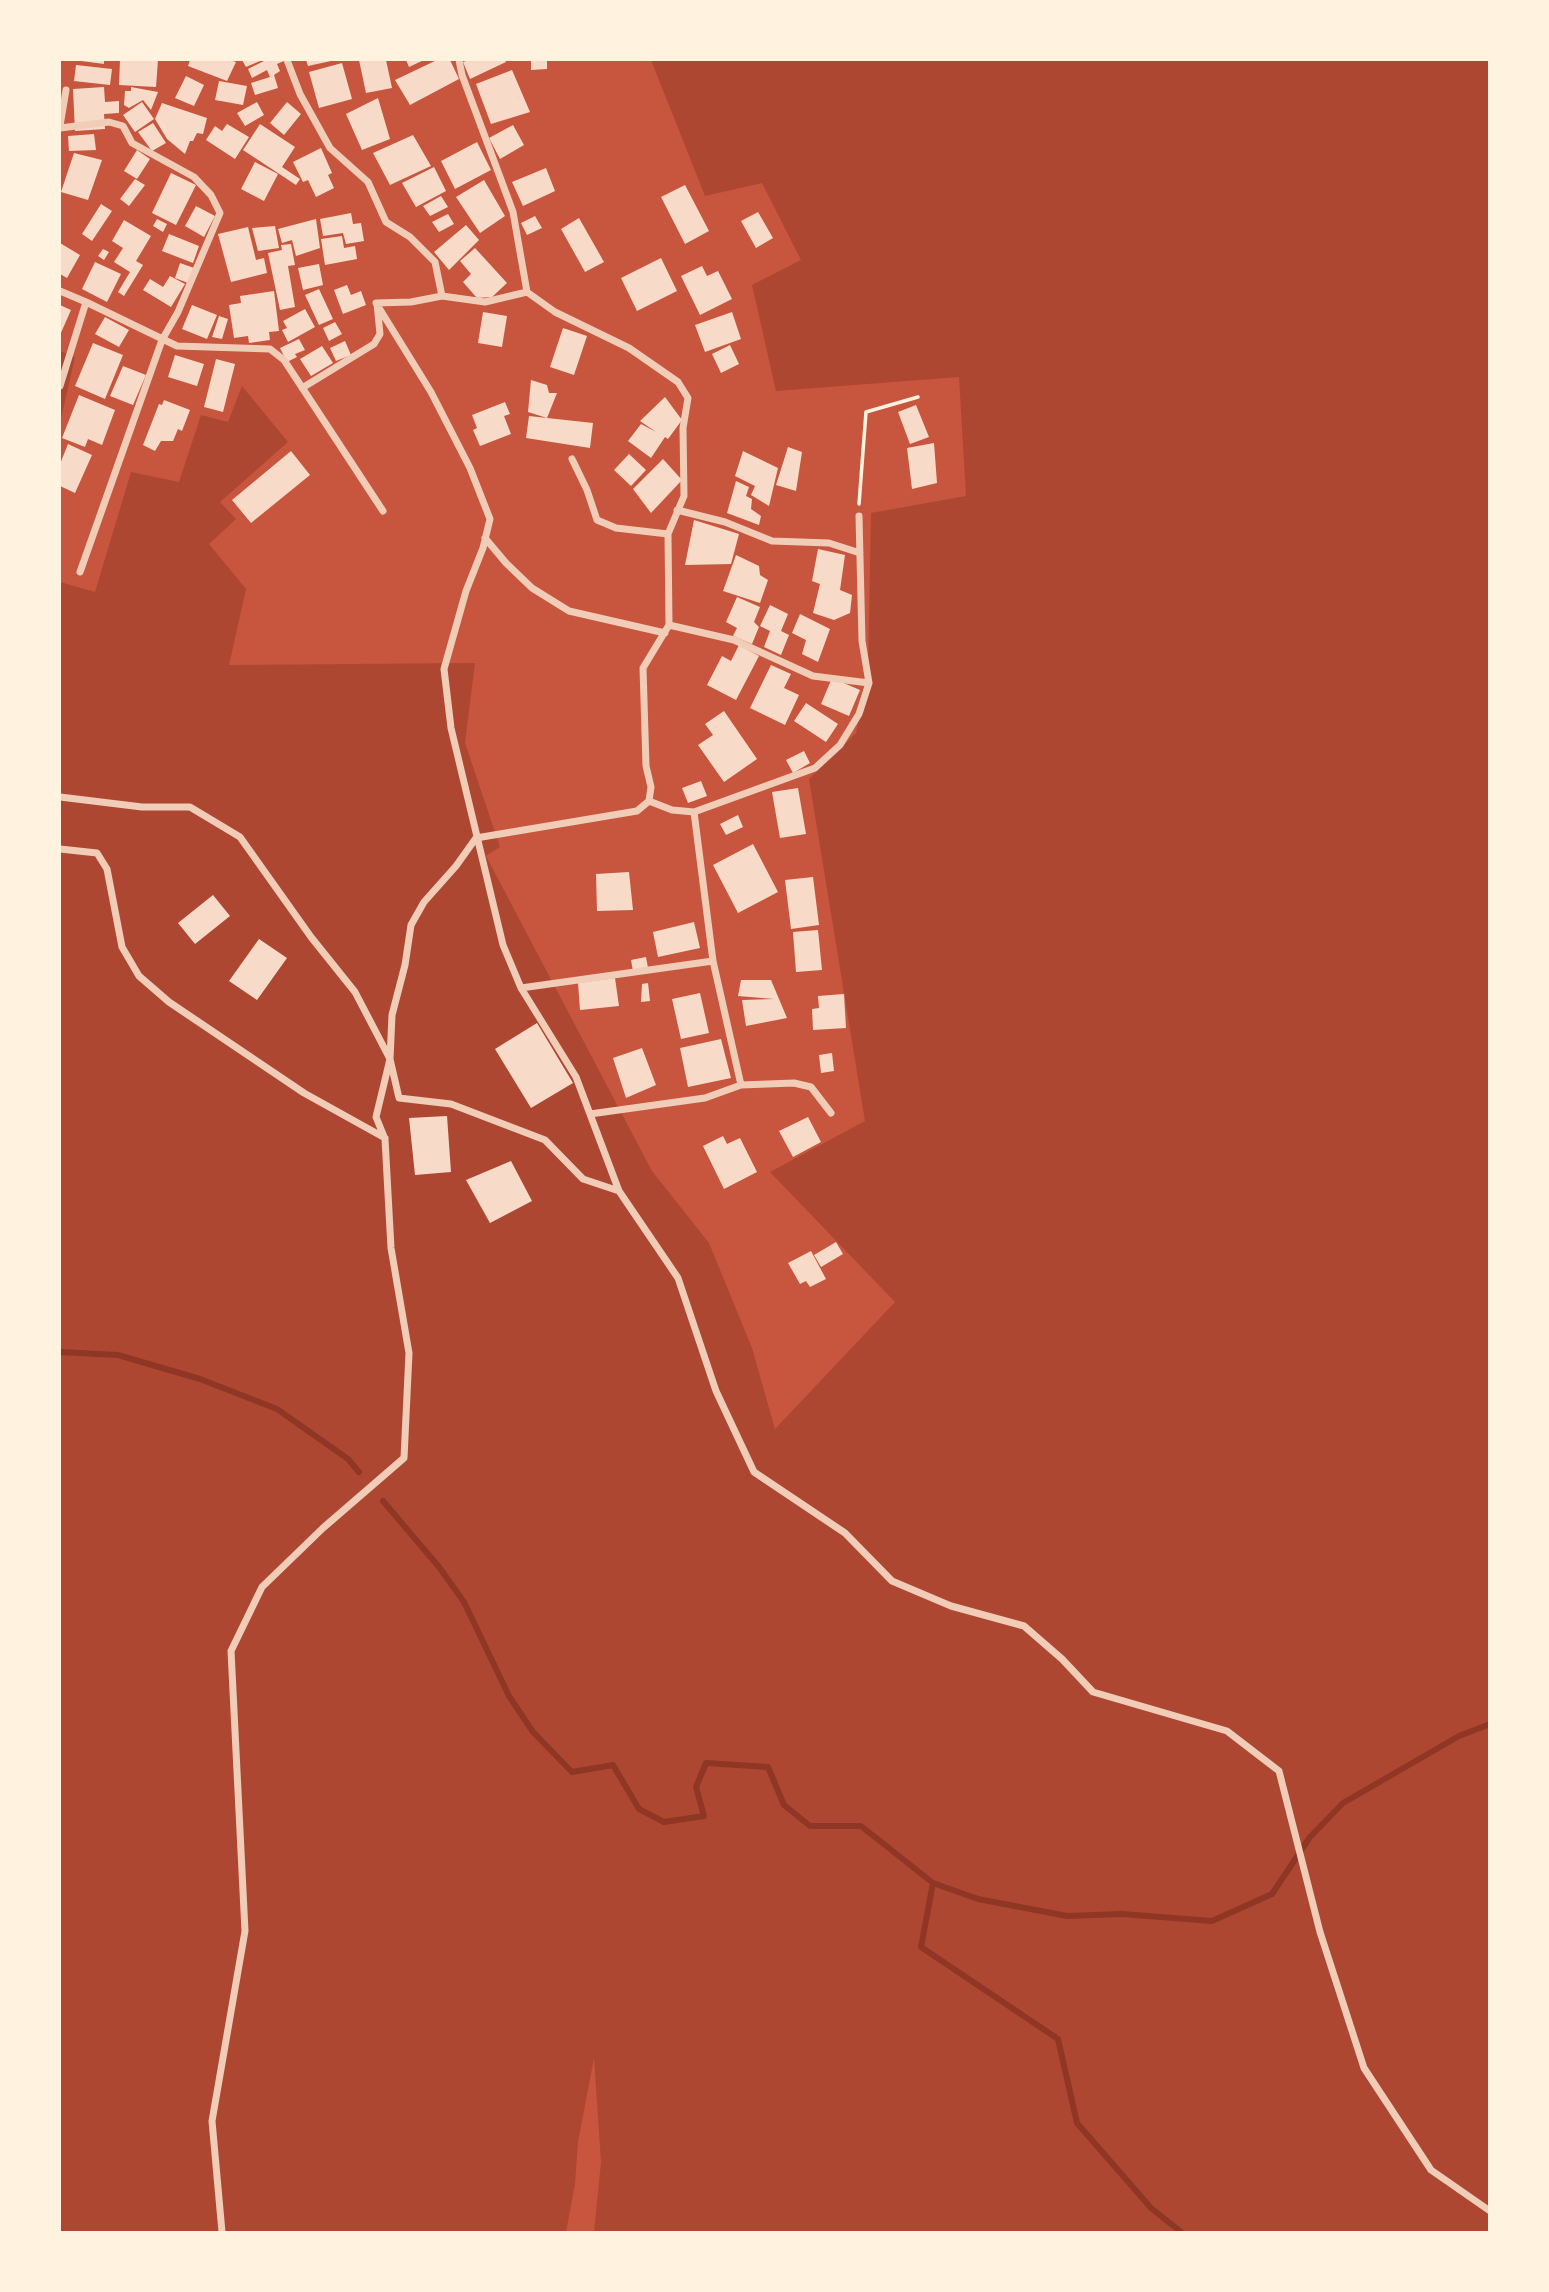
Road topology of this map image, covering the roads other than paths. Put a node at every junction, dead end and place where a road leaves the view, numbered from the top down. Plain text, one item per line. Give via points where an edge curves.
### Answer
1 (287, 60) edge
2 (459, 60) edge
3 (66, 90) dead end
4 (60, 127) edge
5 (60, 291) edge
6 (527, 292) junction
7 (442, 296) junction
8 (86, 302) junction
9 (376, 303) junction
10 (162, 340) junction
11 (60, 386) edge
12 (302, 388) junction
13 (572, 459) dead end
14 (677, 510) junction
15 (383, 511) dead end
16 (859, 516) road end
17 (668, 534) junction
18 (485, 538) junction
19 (860, 553) junction
20 (80, 572) dead end
21 (669, 625) junction
22 (665, 633) junction
23 (869, 683) junction
24 (60, 797) edge
25 (649, 801) junction
26 (694, 812) junction
27 (476, 838) junction
28 (60, 849) edge
29 (713, 961) junction
30 (521, 988) junction
31 (390, 1059) junction
32 (741, 1086) junction
33 (831, 1113) dead end
34 (590, 1114) junction
35 (385, 1139) junction
36 (619, 1191) junction
37 (1489, 2211) edge
38 (222, 2232) edge

1 - 7 street via 330,148 368,182 386,222 410,237 435,262
2 - 6 street via 513,212
3 - 4 street
4 - 10 street via 109,122 123,126 132,143 194,177 220,213
5 - 8 street
6 - 7 street via 485,302
6 - 14 street via 555,312 629,348 678,382 688,398 683,428 684,496
7 - 9 street
8 - 10 street
8 - 11 street
9 - 12 street via 380,334 374,344
9 - 18 street via 431,392 470,468 490,519
10 - 12 street via 177,346 270,349 284,360
10 - 20 street
12 - 15 street
13 - 17 street via 597,520 616,528
14 - 17 street
14 - 19 street via 772,541 829,543
16 - 19 street
17 - 21 street
18 - 22 street via 532,588 569,611
18 - 27 street via 444,669 451,728
19 - 23 street via 862,641
21 - 22 street
21 - 23 street via 734,640 813,676
22 - 25 street via 643,668
23 - 26 street via 859,714 841,745 814,768
24 - 31 street via 142,807 190,807 240,837 355,992
25 - 26 street
25 - 27 street via 637,811
26 - 29 street
27 - 30 street via 503,945
27 - 31 street via 411,925 392,1015
28 - 35 street via 97,853 107,869 122,947 139,976 169,1002 304,1093
29 - 30 street
29 - 32 street
30 - 34 street via 576,1077
31 - 35 street via 376,1117
31 - 36 street via 399,1098 451,1104 545,1140 583,1179
32 - 33 street via 794,1083 810,1087
32 - 34 street via 705,1098
34 - 36 street
35 - 38 street via 391,1248 408,1353 404,1458 262,1587 231,1651 245,1931 212,2121
36 - 37 street via 678,1278 716,1391 754,1472 845,1533 892,1581 951,1606 1024,1626 1093,1692 1227,1731 1279,1771 1320,1933 1364,2068 1431,2170

